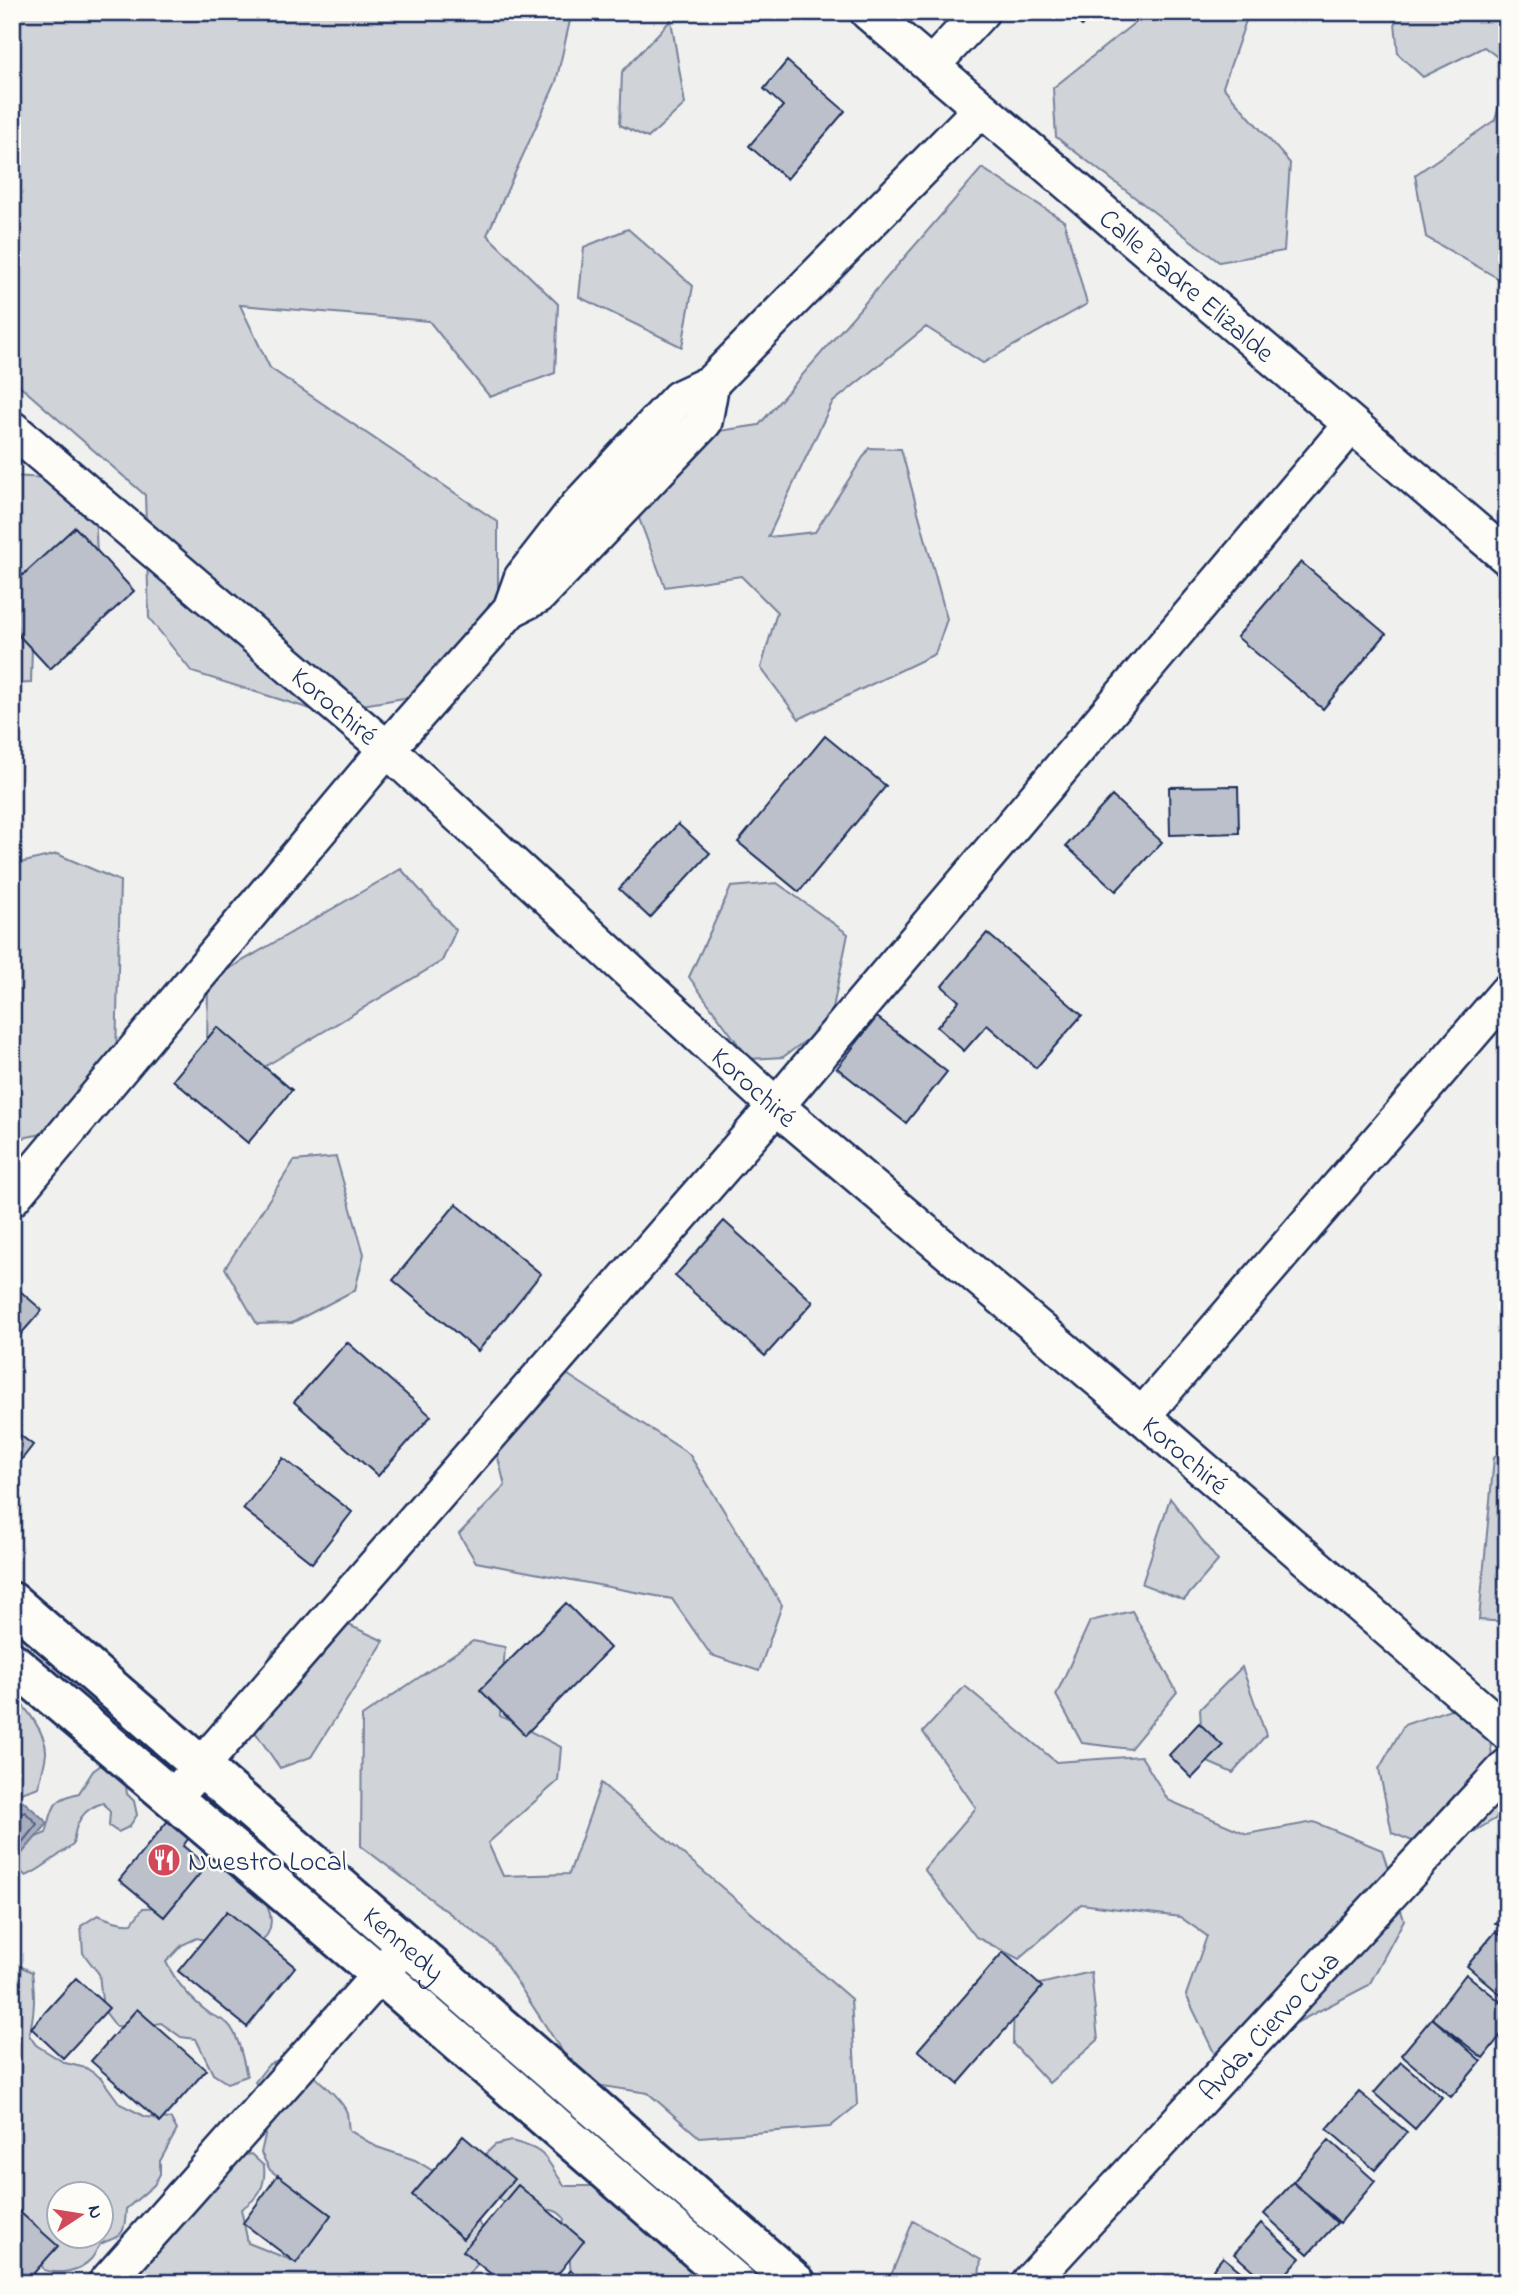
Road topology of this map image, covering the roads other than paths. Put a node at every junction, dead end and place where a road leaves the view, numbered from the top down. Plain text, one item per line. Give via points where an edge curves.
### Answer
1 (868, 12) edge
2 (981, 12) edge
3 (931, 66) junction
4 (981, 109) junction
5 (1351, 425) junction
6 (12, 429) edge
7 (1507, 557) edge
8 (387, 749) junction
9 (1507, 992) edge
10 (776, 1106) junction
11 (12, 1198) edge
12 (1142, 1416) junction
13 (12, 1602) edge
14 (12, 1662) edge
15 (1507, 1732) edge
16 (202, 1766) junction
17 (1507, 1767) edge
18 (173, 1798) junction
19 (407, 1944) junction
20 (380, 1974) junction
21 (106, 2283) edge
22 (736, 2283) edge
23 (796, 2283) edge
24 (1029, 2283) edge

1 - 3 street, Calle Padre Elizalde
2 - 3 street
3 - 4 street, Calle Padre Elizalde
4 - 5 street, Calle Padre Elizalde
4 - 8 street via 710,383 704,422 539,595 511,609
5 - 7 street, Calle Padre Elizalde
5 - 10 street
6 - 8 street, Korochiré
8 - 10 street, Korochiré
8 - 11 street
9 - 12 street
10 - 12 street, Korochiré
10 - 16 street
12 - 15 street, Korochiré
13 - 16 main road, Kennedy
14 - 18 main road, Kennedy
16 - 18 street
16 - 19 main road, Kennedy
17 - 24 street, Avda. Ciervo Cua
18 - 20 main road, Kennedy
19 - 20 street
19 - 23 main road, Kennedy
20 - 21 street
20 - 22 main road, Kennedy

